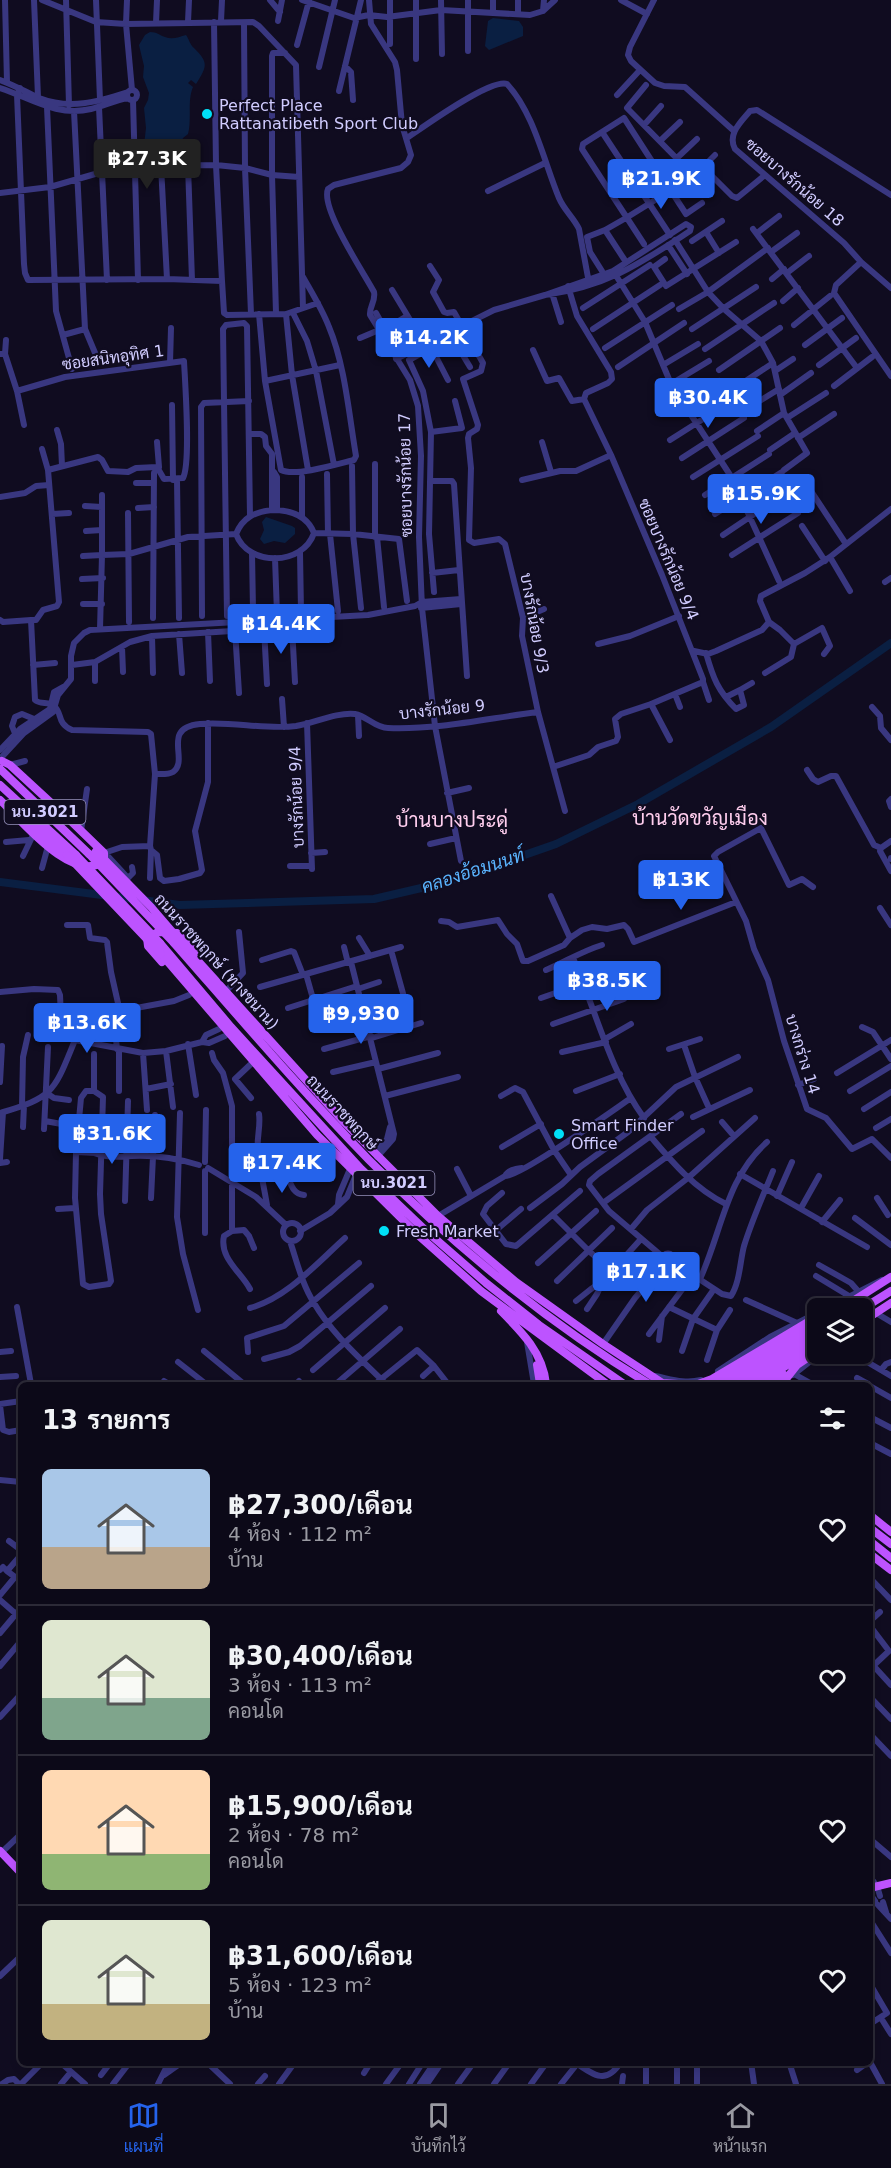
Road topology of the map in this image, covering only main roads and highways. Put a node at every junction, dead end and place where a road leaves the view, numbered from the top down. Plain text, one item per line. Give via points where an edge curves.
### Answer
1 (1, 762) edge
2 (0, 785) edge
3 (0, 795) edge
4 (0, 800) edge
5 (99, 853) junction
6 (275, 1046) junction
7 (241, 1050) junction
8 (304, 1090) junction
9 (297, 1098) junction
10 (344, 1122) junction
11 (324, 1142) junction
12 (890, 1277) edge
13 (481, 1291) junction
14 (861, 1292) junction
15 (891, 1292) edge
16 (851, 1298) edge
17 (854, 1298) edge
18 (539, 1299) junction
19 (873, 1303) edge
20 (891, 1303) edge
21 (873, 1315) edge
22 (807, 1322) edge
23 (523, 1333) junction
24 (807, 1335) edge
25 (577, 1336) junction
26 (807, 1343) edge
27 (807, 1349) edge
28 (807, 1361) edge
29 (766, 1366) junction
30 (795, 1370) junction
31 (540, 1382) edge
32 (546, 1382) edge
33 (604, 1382) edge
34 (621, 1382) edge
35 (646, 1382) edge
36 (660, 1382) edge
37 (715, 1382) edge
38 (716, 1382) edge
39 (734, 1382) edge
40 (746, 1382) edge
41 (759, 1382) edge
42 (774, 1382) edge
43 (786, 1382) edge
44 (873, 1517) edge
45 (889, 1527) edge
46 (873, 1529) edge
47 (873, 1543) edge
48 (891, 1544) edge
49 (873, 1556) edge
50 (891, 1558) edge
51 (891, 1570) edge
52 (0, 1852) edge
53 (18, 1870) edge
54 (891, 1883) edge
55 (873, 1887) edge

1 - 5 main road, ถนนราชพฤกษ์ / นบ.3021
1 - 5 main road via 10,765
2 - 9 main road, ถนนราชพฤกษ์ / นบ.3021, bridge via 76,855 160,943
3 - 7 main road, นบ.3021, bridge via 95,882
4 - 5 main road via 32,836 72,864 102,864 105,859
5 - 6 main road, ถนนราชพฤกษ์ (ทางขนาน) / นบ.3021, bridge
5 - 8 main road, ถนนราชพฤกษ์ / นบ.3021, bridge
6 - 7 main road via 182,936 174,932 149,935 148,946
6 - 10 main road, ถนนราชพฤกษ์ (ทางขนาน) / นบ.3021
7 - 11 main road, นบ.3021
8 - 10 main road
8 - 25 main road, ถนนราชพฤกษ์ / นบ.3021 via 432,1220
9 - 11 main road
9 - 34 main road, ถนนราชพฤกษ์ / นบ.3021 via 362,1169 486,1283
10 - 18 main road, ถนนราชพฤกษ์ (ทางขนาน) / นบ.3021 via 438,1215
11 - 13 main road, นบ.3021
12 - 14 main road
13 - 23 main road
13 - 33 main road, นบ.3021
14 - 16 main road
14 - 17 main road
15 - 19 main road
18 - 25 main road
18 - 36 main road, ถนนราชพฤกษ์ (ทางขนาน) / นบ.3021
20 - 21 main road
22 - 37 main road
23 - 31 main road
23 - 32 main road via 541,1362
24 - 29 main road
25 - 35 main road, ถนนราชพฤกษ์ / นบ.3021
26 - 29 main road
27 - 29 main road
28 - 30 main road
29 - 38 main road
29 - 39 main road
29 - 40 main road
29 - 41 main road
30 - 42 main road
30 - 43 main road
44 - 45 main road
46 - 48 main road
47 - 50 main road
49 - 51 main road
52 - 53 main road
54 - 55 main road

